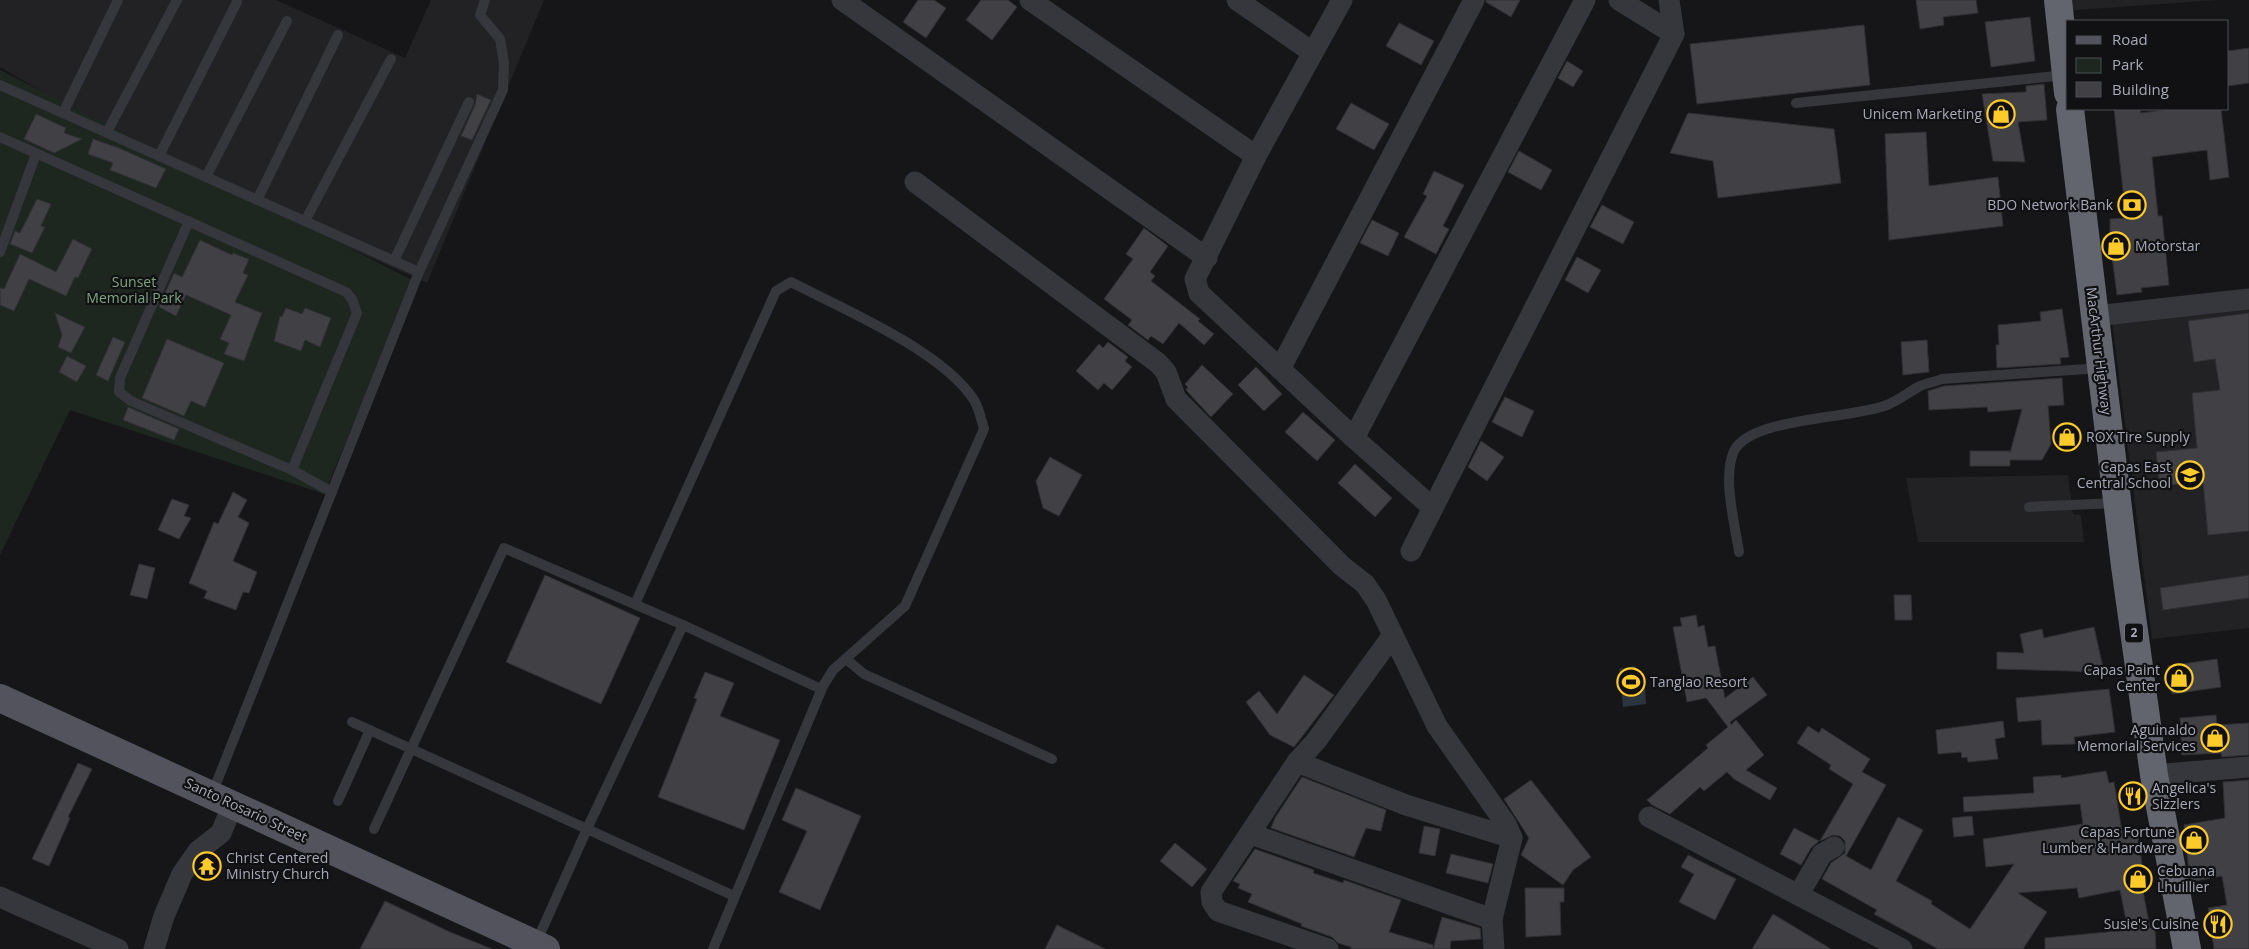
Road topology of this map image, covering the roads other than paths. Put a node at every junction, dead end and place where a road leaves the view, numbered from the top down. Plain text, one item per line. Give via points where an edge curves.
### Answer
1 (118, 0) edge
2 (177, 0) edge
3 (485, 0) edge
4 (842, 0) edge
5 (1030, 0) edge
6 (1237, 0) edge
7 (1342, 0) edge
8 (1474, 0) edge
9 (1585, 0) edge
10 (1619, 0) edge
11 (1668, 0) edge
12 (2062, 0) edge
13 (237, 2) dead end
14 (286, 21) dead end
15 (1674, 34) junction
16 (338, 35) dead end
17 (1312, 52) junction
18 (391, 59) dead end
19 (2066, 84) edge
20 (0, 85) edge
21 (469, 102) dead end
22 (1796, 103) dead end
23 (2070, 110) edge
24 (63, 113) junction
25 (107, 132) junction
26 (0, 137) edge
27 (36, 154) junction
28 (159, 156) junction
29 (1256, 156) junction
30 (206, 177) junction
31 (914, 182) dead end
32 (257, 200) junction
33 (189, 221) junction
34 (305, 221) junction
35 (0, 252) edge
36 (1207, 258) junction
37 (394, 261) junction
38 (419, 272) junction
39 (2249, 299) edge
40 (2095, 316) junction
41 (2102, 368) junction
42 (1280, 369) junction
43 (1354, 438) junction
44 (292, 470) junction
45 (332, 492) junction
46 (2118, 503) junction
47 (2029, 507) dead end
48 (1433, 508) junction
49 (1411, 551) dead end
50 (1739, 552) dead end
51 (635, 604) junction
52 (683, 625) junction
53 (1393, 635) junction
54 (846, 659) junction
55 (821, 689) junction
56 (0, 698) edge
57 (352, 722) dead end
58 (370, 730) junction
59 (411, 748) junction
60 (1052, 759) dead end
61 (1297, 762) junction
62 (2249, 767) edge
63 (2154, 774) junction
64 (222, 799) junction
65 (338, 800) dead end
66 (1650, 818) dead end
67 (587, 828) junction
68 (374, 829) dead end
69 (1251, 834) junction
70 (1512, 838) junction
71 (1834, 847) dead end
72 (1799, 894) junction
73 (734, 896) junction
74 (0, 897) edge
75 (1492, 919) junction
76 (541, 946) edge
77 (118, 949) edge
78 (154, 949) edge
79 (713, 949) edge
80 (1328, 949) edge
81 (1494, 949) edge
82 (1902, 949) edge
83 (2187, 949) edge

1 - 24 lane
2 - 25 lane
3 - 38 lane via 480,15 500,40 504,63 502,90
4 - 36 street
5 - 29 street
6 - 17 street
7 - 17 street
8 - 42 street
9 - 43 street
10 - 15 street
11 - 15 street
12 - 19 highway
13 - 28 lane
14 - 30 lane
15 - 48 street
16 - 32 lane
17 - 29 street
18 - 34 lane
19 - 22 lane
20 - 24 lane
21 - 37 lane
23 - 40 highway, MacArthur Highway / 2
24 - 25 lane
25 - 28 lane
26 - 27 lane
27 - 33 lane
27 - 35 lane
28 - 30 lane
29 - 36 street
30 - 32 lane
31 - 53 street via 1158,363 1166,372 1176,399 1342,566 1365,584
32 - 34 lane
33 - 44 lane via 346,292 356,306 357,313 347,340
33 - 44 lane via 120,378 119,392 131,401
34 - 37 lane
36 - 42 street via 1195,280 1199,293
37 - 38 lane
38 - 45 lane
39 - 40 street
40 - 41 highway, MacArthur Highway / 2
41 - 46 highway, MacArthur Highway / 2
41 - 50 lane via 1942,379 1865,412 1763,430 1748,437 1735,450 1728,471
42 - 43 street
43 - 48 street
44 - 45 lane
45 - 64 lane
46 - 47 lane
46 - 63 highway, MacArthur Highway / 2
48 - 49 street
51 - 52 lane
51 - 54 lane via 776,291 792,282 926,353 968,392 978,408 984,429 905,606
51 - 59 lane via 504,548
52 - 55 lane
52 - 67 lane
53 - 61 street
53 - 70 street via 1437,726 1506,824
54 - 55 lane via 833,670
54 - 60 lane via 864,674
55 - 73 lane
56 - 64 main road, Santo Rosario Street
57 - 58 lane
58 - 59 lane
58 - 65 lane
59 - 67 lane
59 - 68 lane
61 - 69 street
61 - 70 street via 1406,805
62 - 63 street
63 - 83 highway, MacArthur Highway / 2
64 - 76 main road, Santo Rosario Street
64 - 78 street via 221,833 198,851 182,874
66 - 72 street
67 - 73 lane
67 - 76 lane
69 - 75 street
69 - 80 street via 1211,892 1212,902 1218,911
70 - 75 street
71 - 72 street via 1822,854
72 - 82 street
73 - 79 lane
74 - 77 street
75 - 81 street

